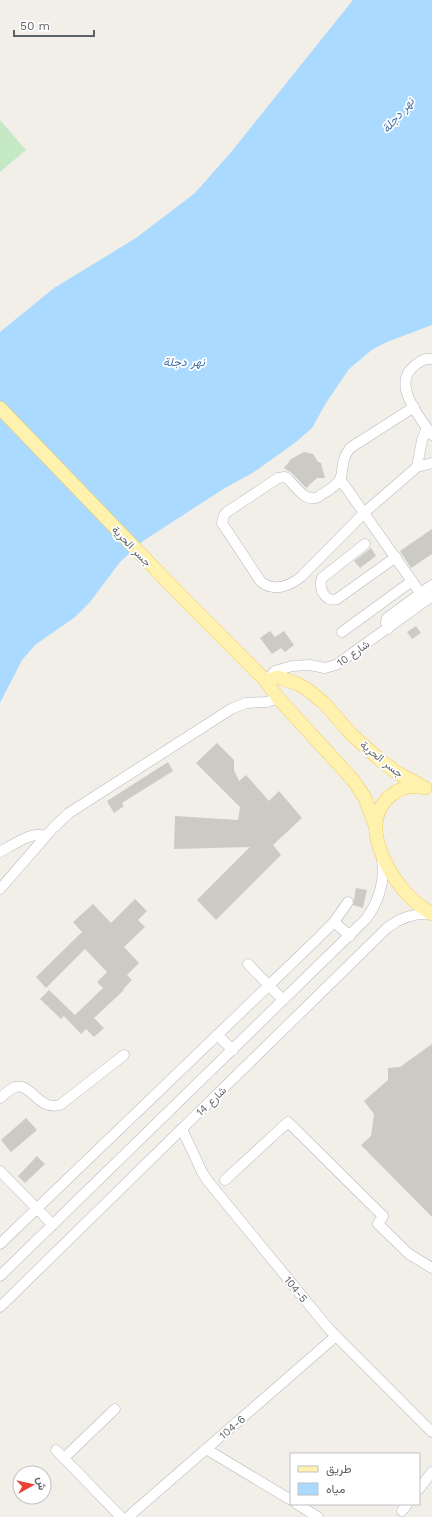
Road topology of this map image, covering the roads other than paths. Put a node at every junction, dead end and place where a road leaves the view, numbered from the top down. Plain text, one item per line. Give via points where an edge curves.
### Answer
1 (432, 359) edge
2 (0, 408) edge
3 (414, 408) junction
4 (430, 431) edge
5 (432, 463) edge
6 (417, 467) junction
7 (340, 479) junction
8 (365, 512) junction
9 (365, 544) dead end
10 (396, 557) junction
11 (412, 581) junction
12 (432, 586) edge
13 (421, 594) junction
14 (432, 596) edge
15 (388, 629) junction
16 (342, 632) dead end
17 (266, 681) junction
18 (278, 698) junction
19 (428, 788) edge
20 (376, 828) junction
21 (45, 836) junction
22 (0, 852) edge
23 (382, 855) junction
24 (0, 889) edge
25 (348, 902) dead end
26 (432, 914) edge
27 (334, 922) junction
28 (350, 936) junction
29 (248, 964) dead end
30 (268, 986) junction
31 (283, 1000) junction
32 (218, 1035) junction
33 (233, 1050) junction
34 (124, 1055) dead end
35 (0, 1098) edge
36 (182, 1129) junction
37 (0, 1171) edge
38 (225, 1180) dead end
39 (37, 1209) junction
40 (53, 1225) junction
41 (0, 1244) edge
42 (432, 1268) edge
43 (0, 1276) edge
44 (0, 1308) edge
45 (336, 1336) junction
46 (115, 1409) dead end
47 (432, 1432) edge
48 (206, 1449) junction
49 (56, 1450) dead end
50 (64, 1458) junction
51 (432, 1472) edge
52 (420, 1488) edge
53 (290, 1499) edge
54 (299, 1505) edge
55 (120, 1517) edge
56 (128, 1517) edge
57 (318, 1517) edge

1 - 3 street via 419,362 406,376 405,389
2 - 17 main road, جسر الحرية
3 - 4 street
3 - 7 street via 350,448 344,457
4 - 6 street via 422,440
5 - 6 street
6 - 8 street
7 - 8 street
7 - 8 street via 334,486 311,499 288,479 278,478 227,512 222,523 258,578 269,587 279,588 293,583 302,576
8 - 10 street
9 - 10 street via 322,578 320,586 327,598 337,599
10 - 11 street
11 - 13 street
11 - 16 street
12 - 13 street
13 - 15 street via 387,618
14 - 15 street, شارع 10
15 - 17 street, شارع 10 via 333,667 292,666 275,671
17 - 18 main road, جسر الحرية
17 - 19 main road, جسر الحرية via 278,677 308,690 379,759 396,772
18 - 20 main road, جسر الحرية via 353,780 365,798
18 - 21 street via 268,702 246,703 231,709 69,813
19 - 20 main road via 406,787 390,795 379,810
20 - 23 main road
21 - 22 street via 35,834
21 - 24 street
23 - 26 main road via 396,881 406,893
23 - 28 street, شارع 14 via 383,877 378,899 366,919
25 - 27 street
26 - 36 street, شارع 14 via 408,916 387,928
27 - 28 street
27 - 30 street
28 - 31 street, شارع 14
29 - 30 street
30 - 31 street
30 - 32 street
31 - 33 street, شارع 14
32 - 33 street
32 - 39 street
33 - 40 street, شارع 14
34 - 35 street via 60,1105 45,1104 20,1086
36 - 44 street, شارع 14
36 - 45 street, 104-5 via 207,1180
37 - 39 street
38 - 42 street via 288,1122 383,1216 378,1224 408,1254
39 - 40 street
39 - 41 street
40 - 43 street, شارع 14
45 - 47 street, 104-5
45 - 48 street, 104-6
46 - 50 street
48 - 53 street
48 - 56 street, 104-6
49 - 50 street
50 - 55 street
51 - 52 street
54 - 57 street

